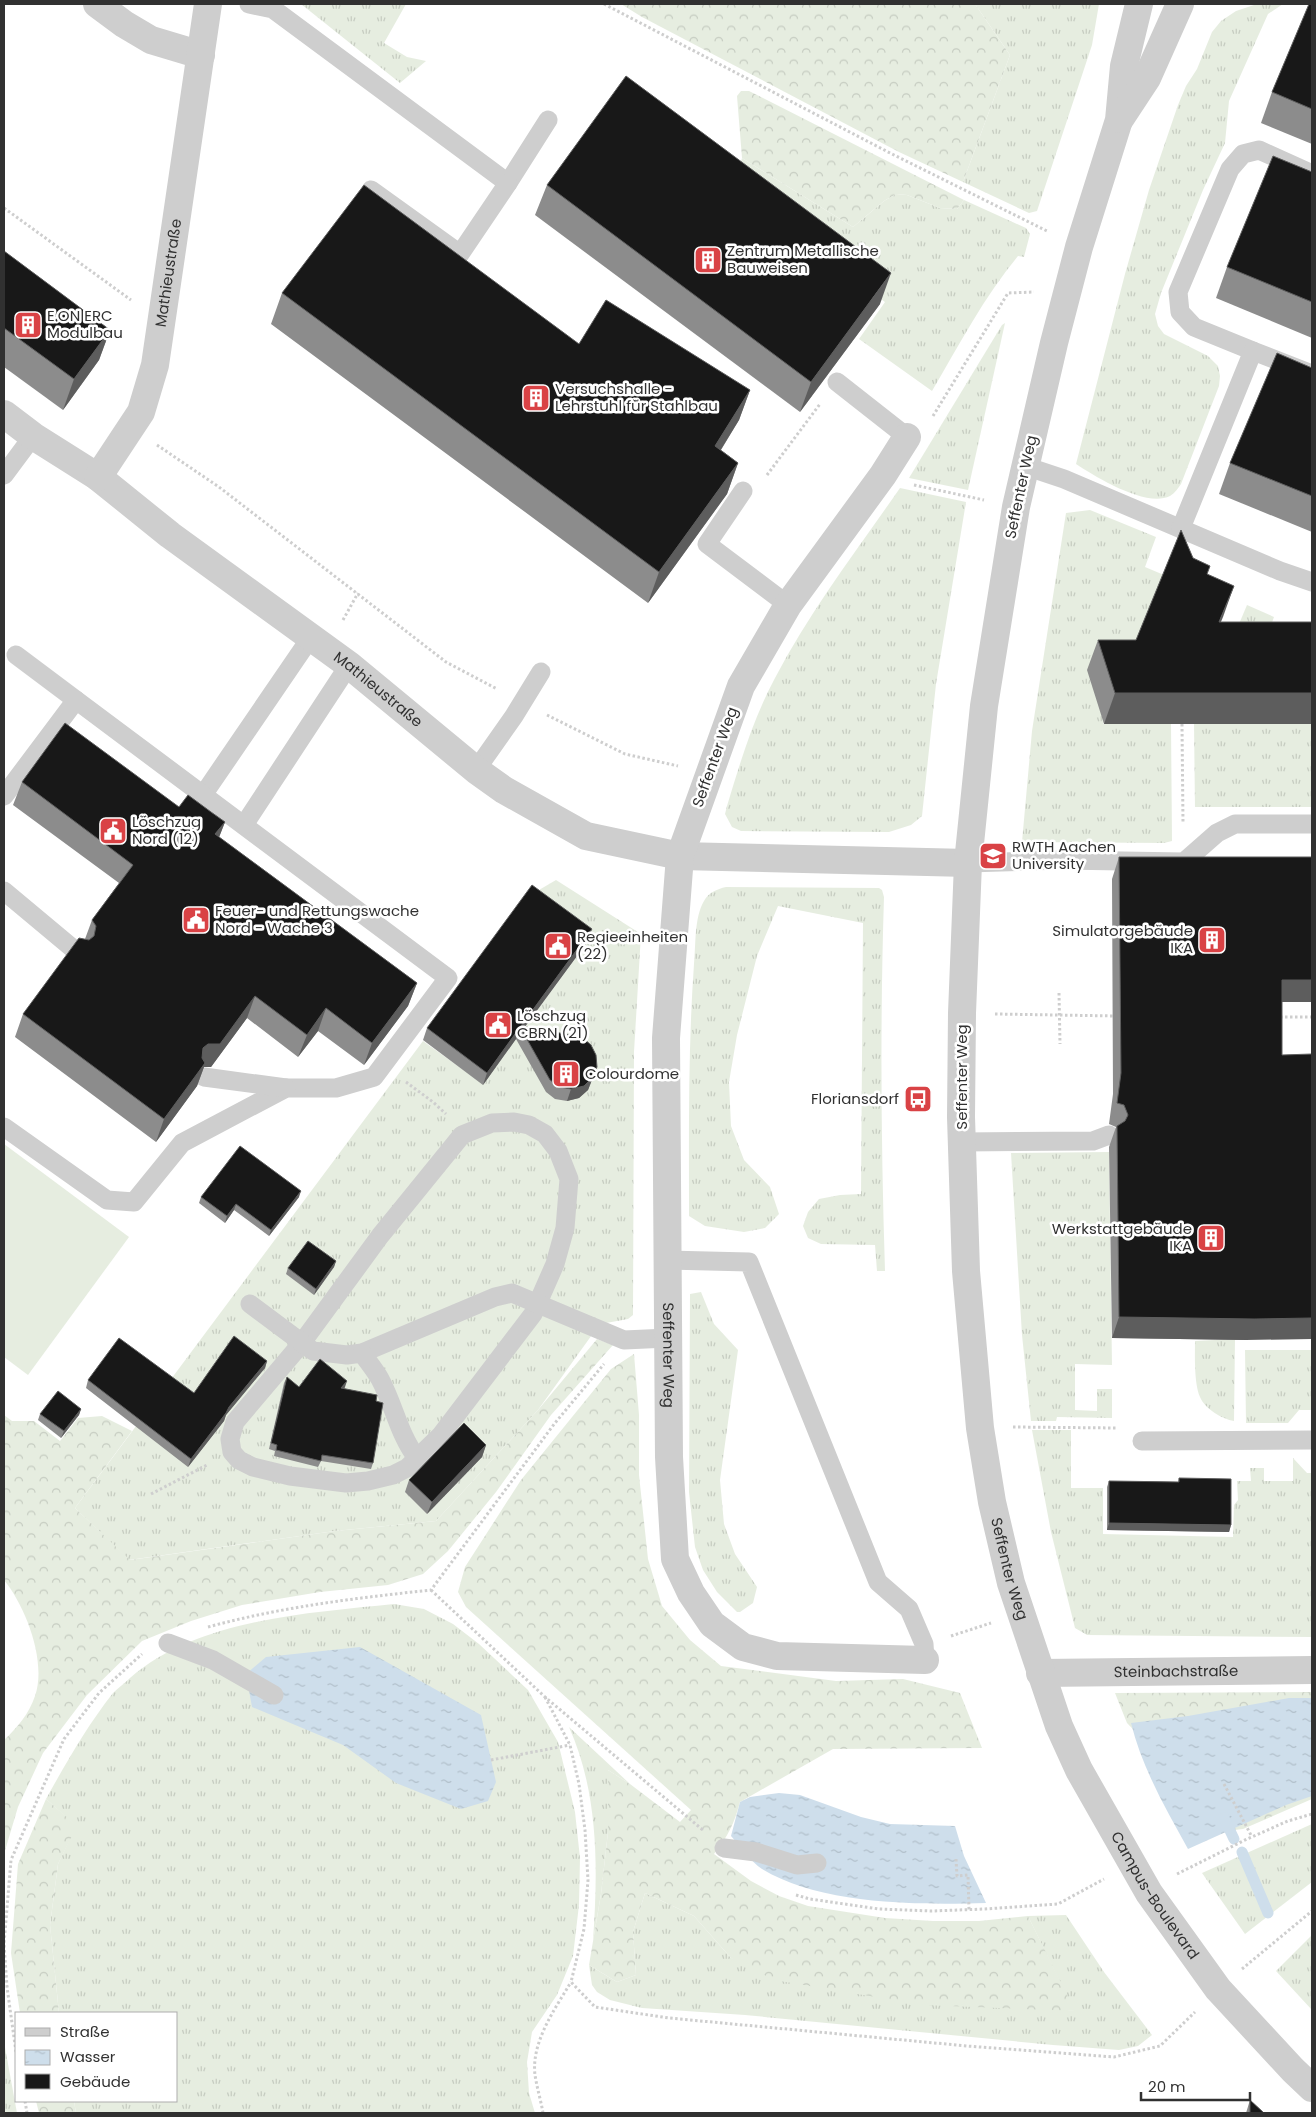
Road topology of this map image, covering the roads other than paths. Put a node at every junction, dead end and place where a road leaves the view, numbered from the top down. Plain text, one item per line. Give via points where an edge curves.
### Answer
1 (97, 4) edge
2 (208, 4) edge
3 (249, 4) edge
4 (1139, 4) edge
5 (1180, 4) edge
6 (200, 55) junction
7 (548, 120) dead end
8 (1119, 120) junction
9 (1312, 174) edge
10 (508, 184) junction
11 (371, 190) edge
12 (1253, 351) junction
13 (1312, 374) edge
14 (837, 382) edge
15 (4, 414) edge
16 (33, 436) junction
17 (907, 437) joint
18 (1025, 466) junction
19 (4, 475) edge
20 (98, 478) junction
21 (743, 491) road end
22 (1182, 528) junction
23 (1312, 582) edge
24 (788, 605) junction
25 (310, 637) junction
26 (16, 655) dead end
27 (349, 666) junction
28 (542, 672) dead end
29 (76, 700) junction
30 (476, 770) junction
31 (203, 794) junction
32 (4, 796) edge
33 (1312, 824) edge
34 (244, 825) junction
35 (680, 856) junction
36 (968, 863) junction
37 (4, 891) edge
38 (77, 952) edge
39 (204, 1076) edge
40 (286, 1088) junction
41 (4, 1127) edge
42 (1109, 1136) dead end
43 (962, 1142) junction
44 (667, 1260) junction
45 (250, 1304) dead end
46 (538, 1304) junction
47 (668, 1338) junction
48 (301, 1344) junction
49 (362, 1353) junction
50 (1312, 1440) edge
51 (1142, 1441) dead end
52 (418, 1458) junction
53 (168, 1643) dead end
54 (925, 1652) joint
55 (1312, 1670) edge
56 (1040, 1672) junction
57 (274, 1695) dead end
58 (724, 1848) road end
59 (817, 1863) dead end
60 (1312, 2088) edge

1 - 6 street via 151,40
2 - 6 street, Mathieustraße
3 - 10 lane via 273,9
4 - 8 street, Seffenter Weg via 1124,66
5 - 8 street, Seffenter Weg via 1147,78
6 - 20 street, Mathieustraße via 155,365 141,412
7 - 10 lane
8 - 18 street, Seffenter Weg via 1079,247
9 - 12 lane via 1259,150 1243,154 1230,169 1178,292 1180,312 1194,327
10 - 11 lane via 460,254
12 - 13 lane
12 - 22 lane
14 - 17 lane
15 - 16 street, Mathieustraße
16 - 19 lane
16 - 20 street, Mathieustraße
17 - 24 street, Seffenter Weg
18 - 22 lane
18 - 36 street, Seffenter Weg via 984,706
20 - 25 street, Mathieustraße
21 - 24 lane via 707,544
22 - 23 lane
24 - 35 street, Seffenter Weg via 741,686
25 - 27 street, Mathieustraße
25 - 31 lane
26 - 29 lane
27 - 30 street, Mathieustraße
27 - 34 lane
28 - 30 lane
29 - 31 lane
29 - 32 lane
30 - 35 street, Mathieustraße via 504,790 586,836
31 - 34 lane
33 - 36 lane via 1235,824 1217,833 1184,862 1060,860
34 - 40 lane via 448,978 374,1077 336,1088
35 - 36 street
35 - 44 street, Seffenter Weg via 666,1038
36 - 43 street, Seffenter Weg via 962,1013
37 - 38 lane
39 - 40 lane
40 - 41 lane via 182,1143 134,1202 107,1200
42 - 43 lane via 1093,1141
43 - 56 street, Seffenter Weg via 966,1271 980,1428 992,1502 1011,1583
44 - 47 street, Seffenter Weg
44 - 54 lane via 749,1262 878,1582 909,1609
45 - 48 lane
46 - 47 lane via 624,1340
46 - 48 lane via 555,1264 565,1228 569,1179 558,1150 545,1134 529,1125 492,1123 462,1135 380,1236
46 - 49 lane via 512,1294 495,1297
46 - 52 lane via 441,1435
47 - 54 street, Seffenter Weg via 669,1457 675,1558 691,1593 712,1624 743,1647 777,1656
48 - 49 lane via 313,1351 334,1355
48 - 52 lane via 234,1422 230,1439 232,1452 239,1460 290,1476 346,1483 393,1474
49 - 52 lane via 380,1379 411,1450
50 - 51 lane
53 - 57 lane via 213,1660
55 - 56 street, Steinbachstraße
56 - 60 street, Campus-Boulevard via 1079,1770 1149,1893 1218,1989
58 - 59 lane via 756,1852 797,1865

